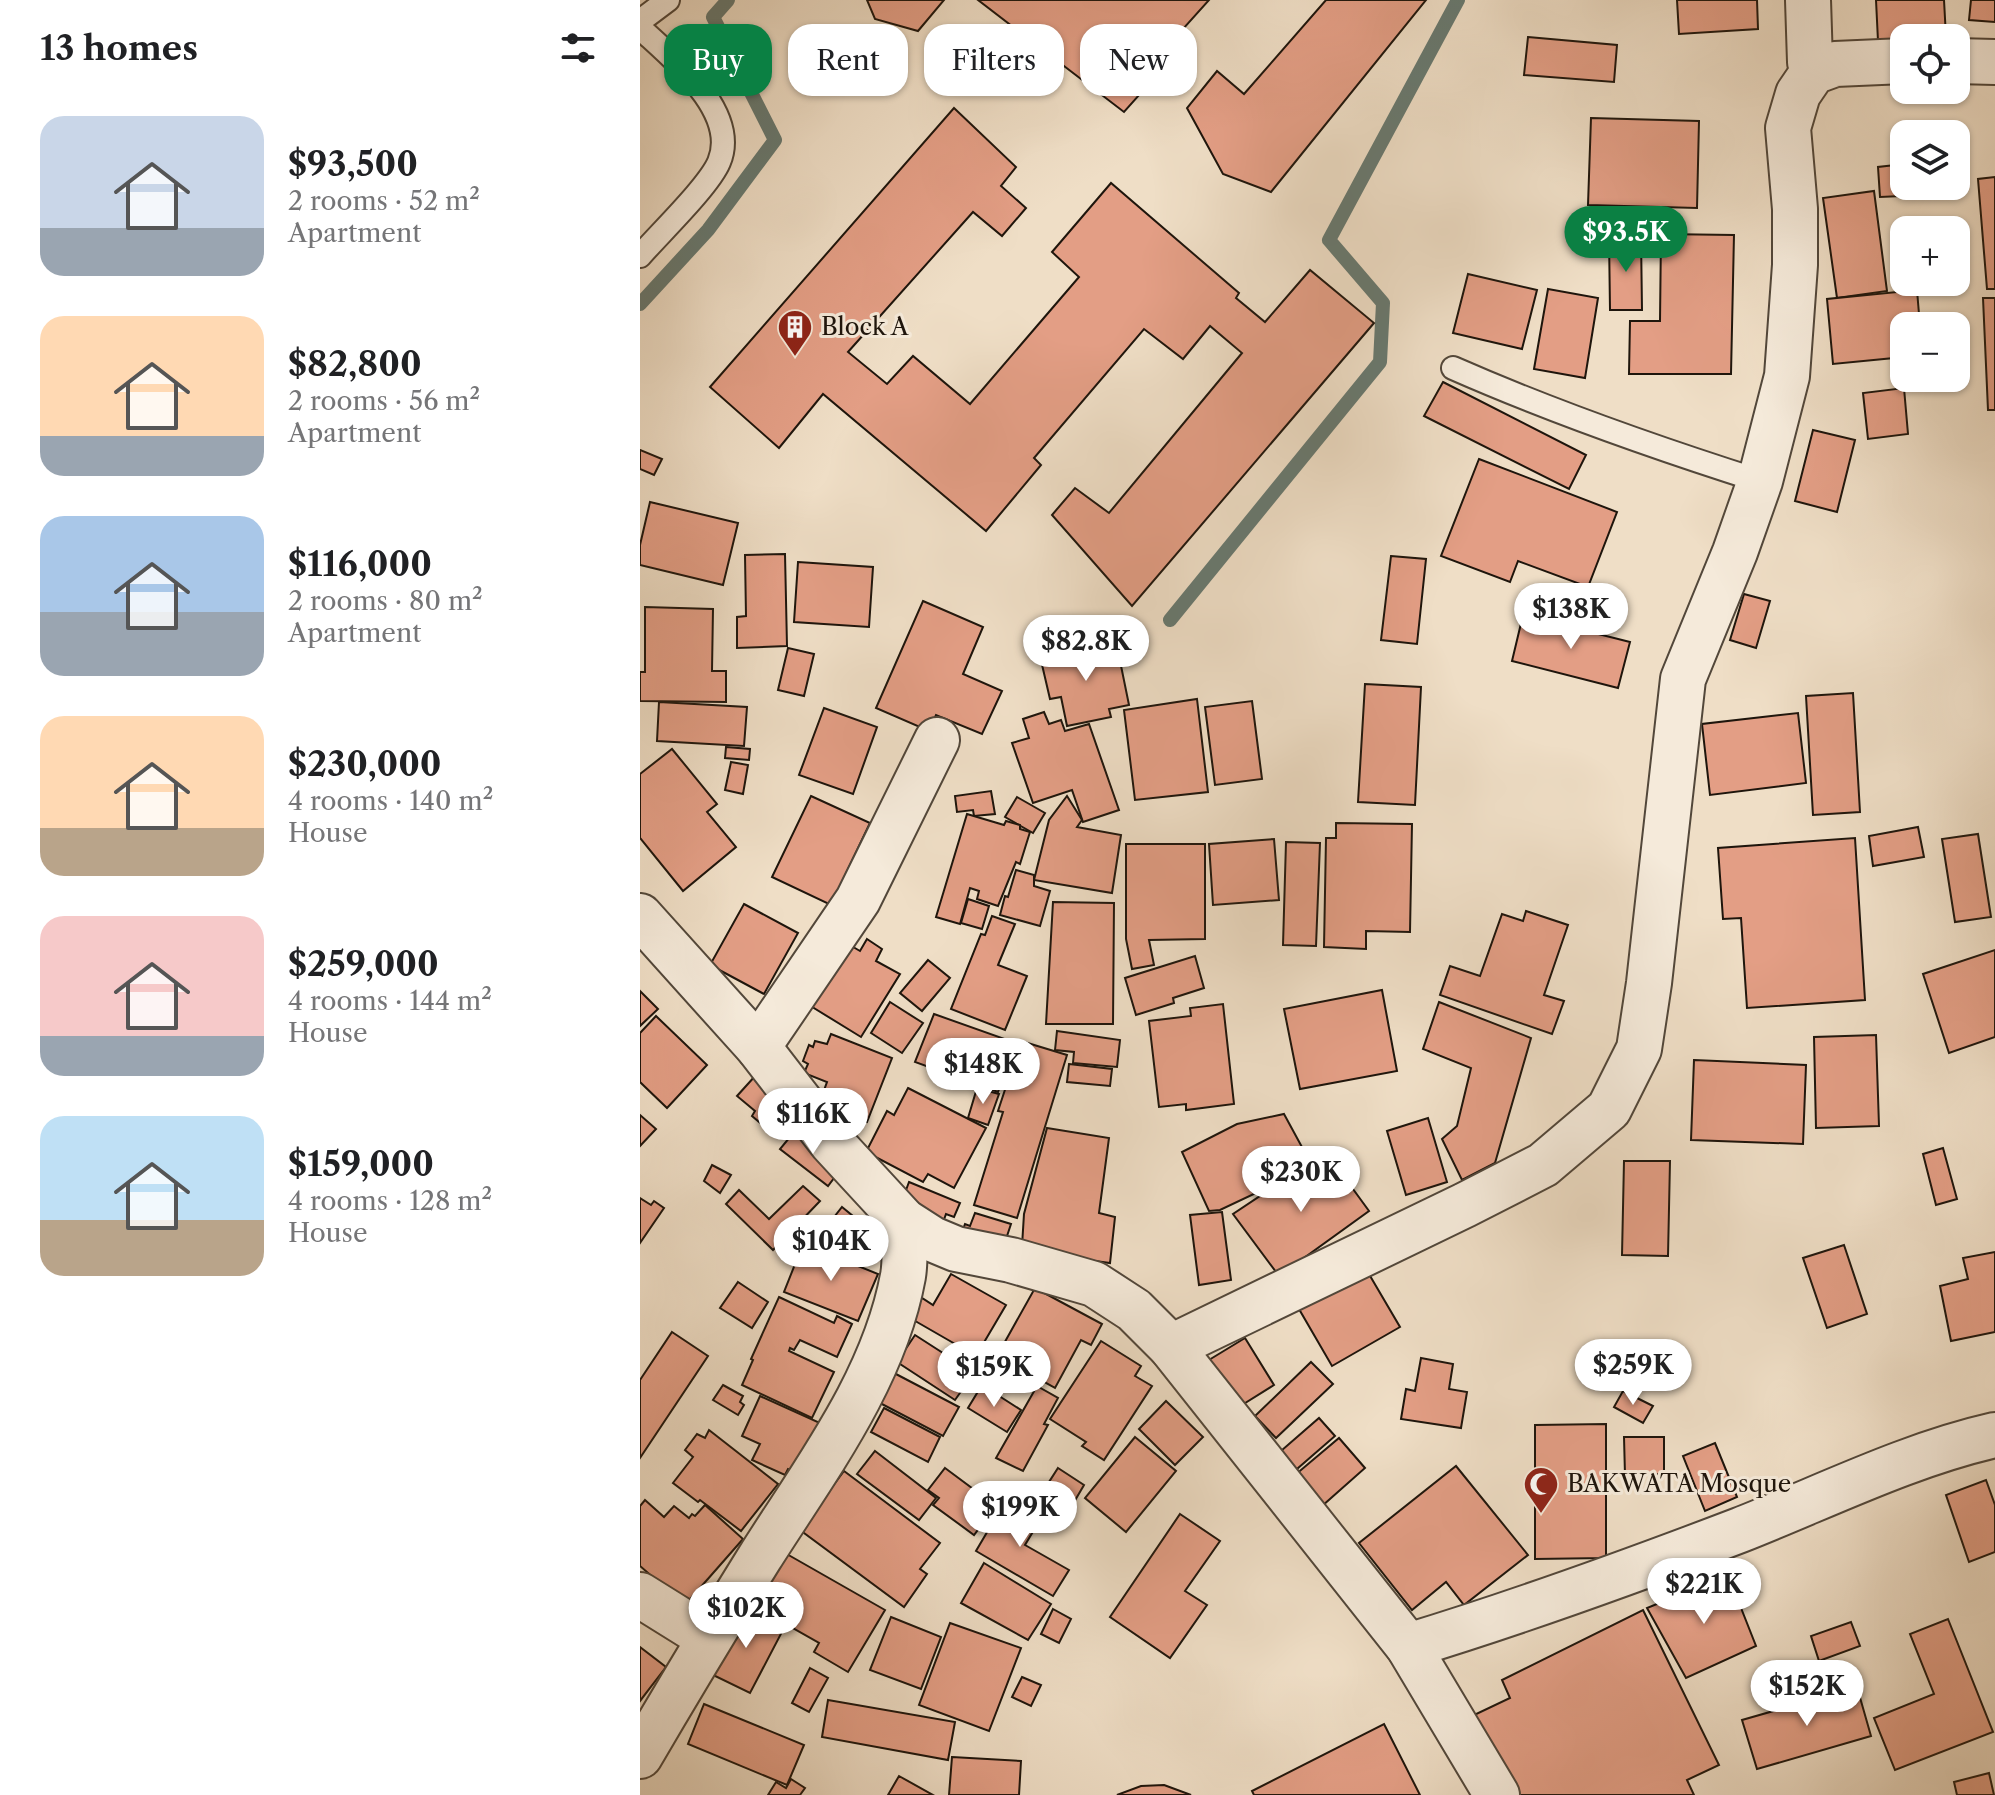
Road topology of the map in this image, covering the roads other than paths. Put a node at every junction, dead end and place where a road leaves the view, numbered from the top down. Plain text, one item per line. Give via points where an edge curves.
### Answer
1 (668, 0) edge
2 (1808, 0) edge
3 (640, 21) edge
4 (640, 28) edge
5 (1970, 61) edge
6 (1890, 62) edge
7 (1995, 62) edge
8 (1813, 72) junction
9 (640, 256) edge
10 (1453, 368) dead end
11 (1760, 481) junction
12 (937, 740) dead end
13 (640, 916) edge
14 (758, 1047) junction
15 (904, 1221) junction
16 (1171, 1347) junction
17 (1995, 1435) edge
18 (640, 1595) edge
19 (709, 1638) junction
20 (1408, 1646) junction
21 (640, 1756) edge
22 (1497, 1795) edge

1 - 3 lane
2 - 8 street
4 - 9 lane via 691,77 721,126 723,144 708,179
5 - 7 street
6 - 8 street via 1835,64
8 - 11 street via 1798,94 1788,128 1795,265 1787,376
10 - 11 lane via 1598,427
11 - 16 street via 1683,679 1639,1049 1609,1109 1543,1165
12 - 14 street via 858,900
13 - 14 street
14 - 15 street via 832,1143
15 - 16 street via 956,1249 1094,1284 1134,1310
15 - 19 street via 904,1273 877,1359 829,1452
16 - 20 street
17 - 20 street via 1917,1458 1498,1619
18 - 19 street
19 - 21 street
20 - 22 street

